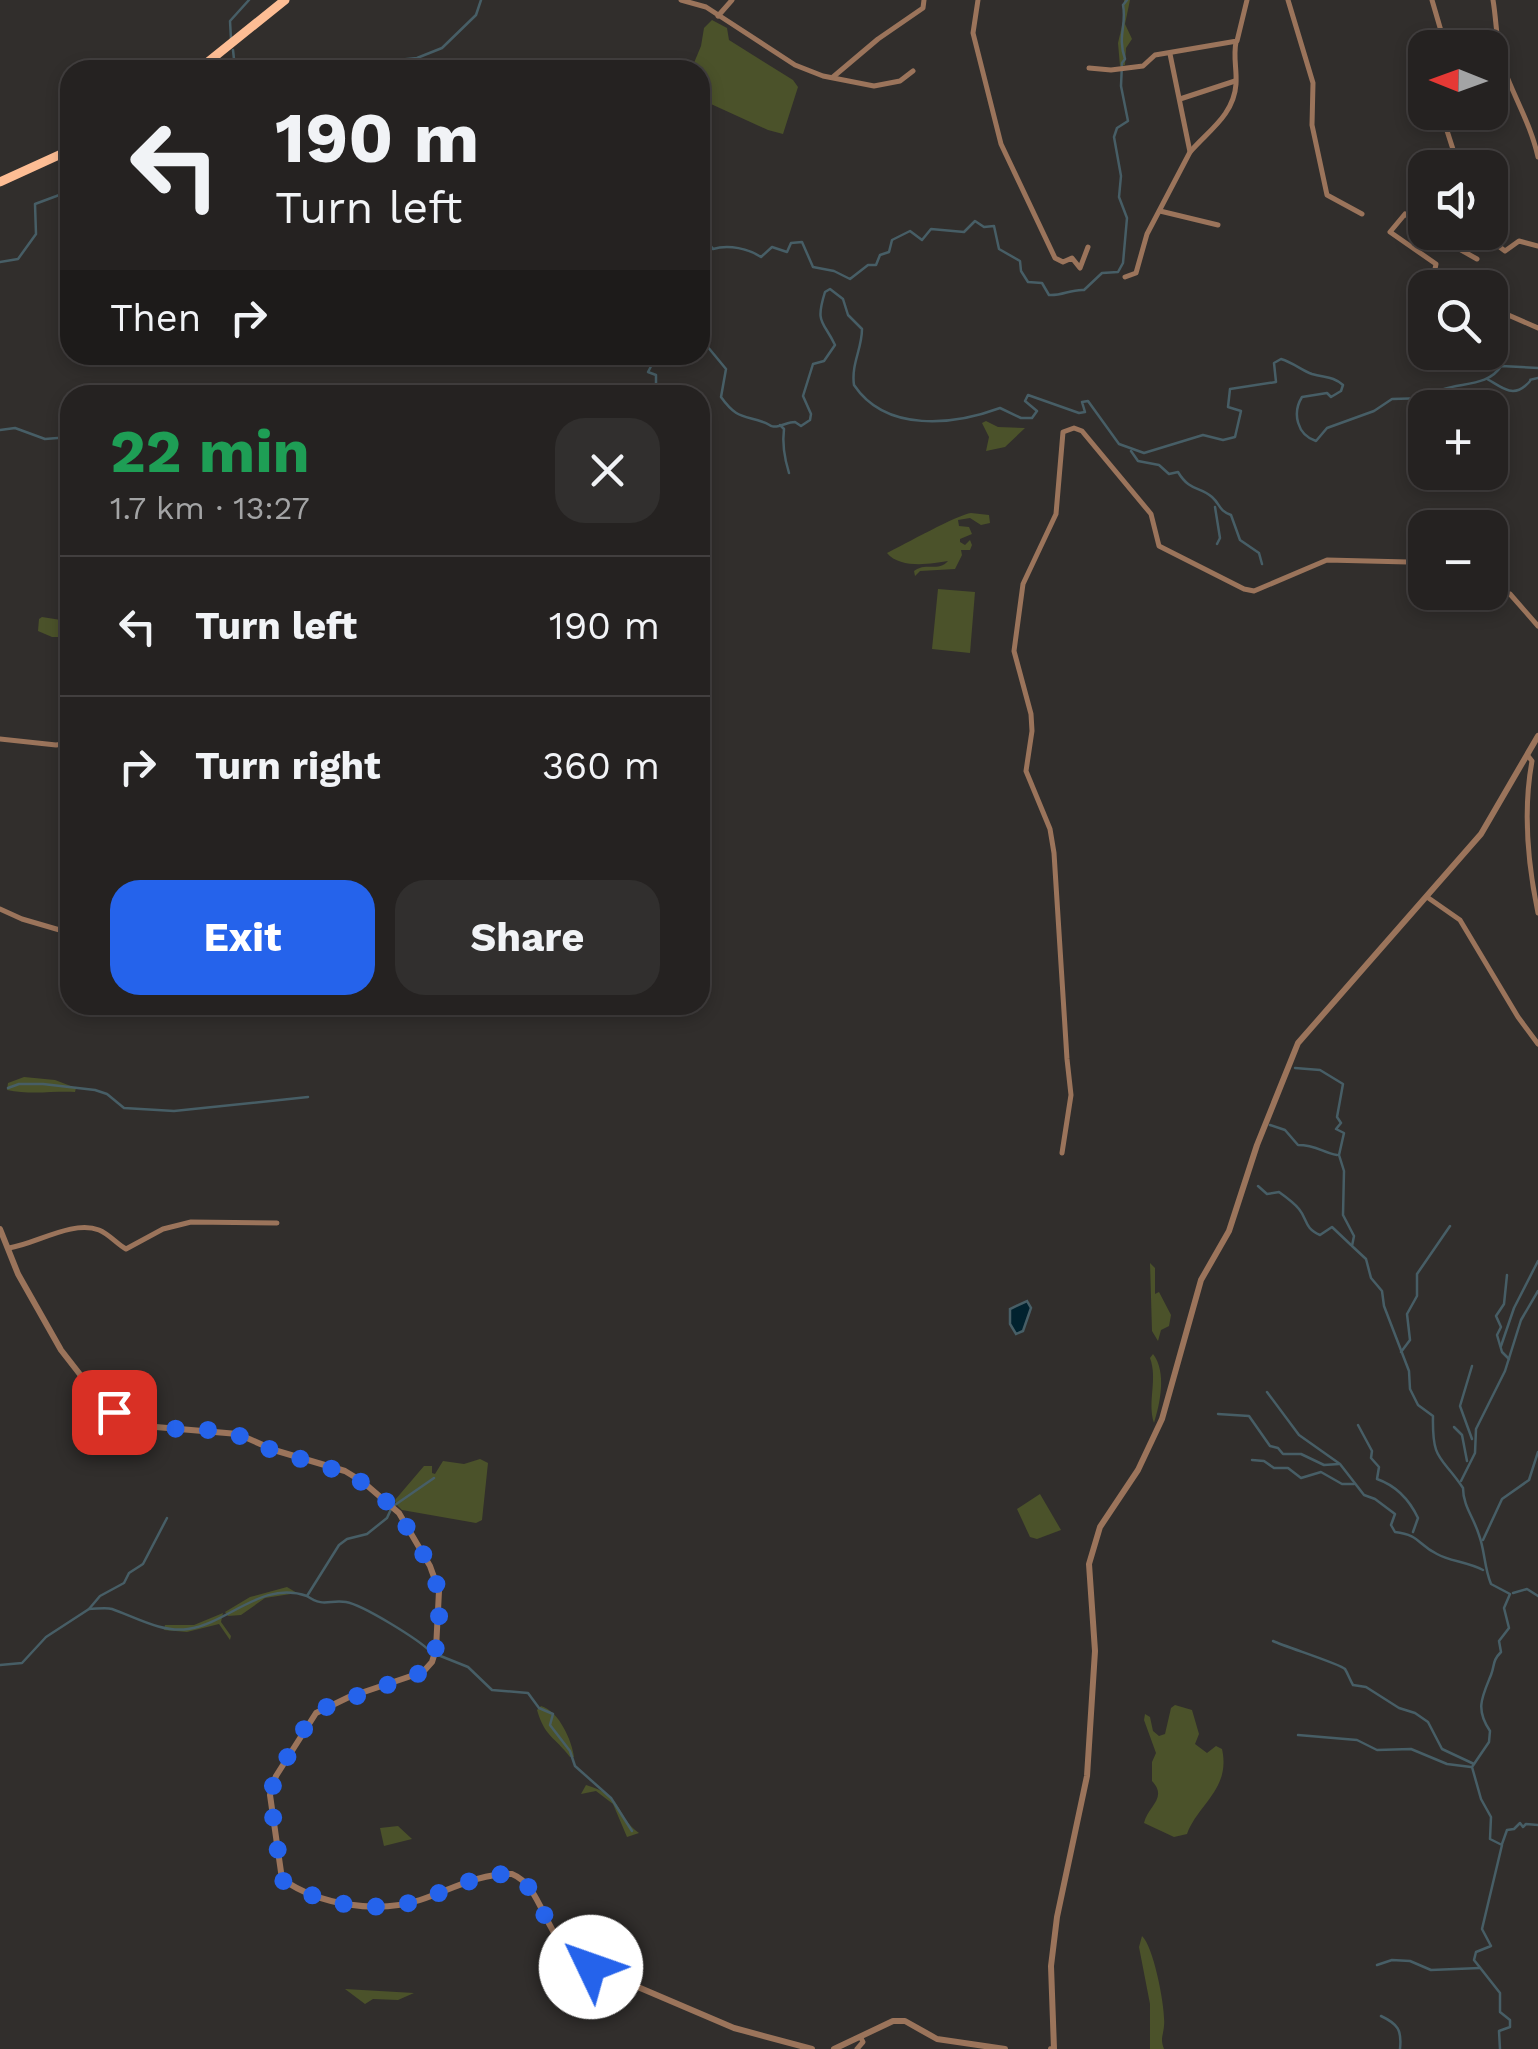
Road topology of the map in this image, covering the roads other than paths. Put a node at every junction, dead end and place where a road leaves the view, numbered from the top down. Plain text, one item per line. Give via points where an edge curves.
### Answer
1 (285, 0) edge
2 (681, 0) edge
3 (732, 0) edge
4 (924, 0) edge
5 (978, 0) edge
6 (1247, 0) edge
7 (1288, 0) edge
8 (1432, 0) edge
9 (1493, 0) edge
10 (718, 16) junction
11 (1441, 30) edge
12 (1236, 41) junction
13 (1170, 54) junction
14 (210, 60) edge
15 (1089, 68) dead end
16 (913, 71) dead end
17 (833, 77) junction
18 (1236, 80) junction
19 (1180, 99) junction
20 (1190, 152) junction
21 (60, 155) edge
22 (1538, 157) edge
23 (0, 182) edge
24 (1160, 211) junction
25 (1362, 214) dead end
26 (1408, 216) edge
27 (1218, 225) dead end
28 (1408, 245) edge
29 (1088, 246) dead end
30 (1538, 246) edge
31 (1508, 248) edge
32 (1416, 250) edge
33 (1461, 250) edge
34 (1477, 259) dead end
35 (1436, 270) edge
36 (1124, 276) dead end
37 (1508, 315) edge
38 (1538, 328) edge
39 (1408, 562) edge
40 (1508, 594) edge
41 (1538, 626) edge
42 (1538, 736) edge
43 (0, 739) edge
44 (60, 744) edge
45 (1528, 756) junction
46 (1529, 832) junction
47 (1538, 832) edge
48 (1427, 897) junction
49 (0, 908) edge
50 (1538, 913) edge
51 (60, 929) edge
52 (1538, 1044) edge
53 (1062, 1153) dead end
54 (277, 1223) dead end
55 (0, 1229) edge
56 (6, 1249) junction
57 (861, 2038) junction
58 (812, 2049) edge
59 (834, 2049) edge
60 (856, 2049) edge
61 (1005, 2049) edge
62 (1053, 2049) edge

1 - 14 main road
2 - 10 street
3 - 10 street
4 - 17 street via 923,8
5 - 29 street via 972,33 1009,166 1056,258 1072,258 1080,268
6 - 12 street
7 - 25 street via 1313,82 1312,125 1327,195
8 - 11 street
9 - 22 street via 1504,68
10 - 17 street via 795,65
12 - 13 street
12 - 18 street
13 - 15 street via 1155,55 1143,66
13 - 19 street
16 - 17 street via 886,85
18 - 19 street
18 - 20 street via 1222,118
19 - 20 street
20 - 24 street
21 - 23 main road
24 - 27 street
24 - 36 street via 1136,273
26 - 28 street via 1390,232
30 - 31 street via 1520,241
32 - 35 street
33 - 34 street
37 - 38 street
39 - 53 street via 1328,560 1254,591 1244,589 1159,546 1151,514 1117,470 1082,431 1063,432 1056,514 1022,584 1014,651 1031,714 1026,771 1050,829 1058,893 1072,1084
40 - 41 street
42 - 45 street
43 - 44 street
45 - 46 street
45 - 48 street via 1480,834
46 - 47 street
46 - 50 street
48 - 52 street via 1460,920
48 - 62 street via 1298,1043 1229,1231 1201,1280 1162,1419 1100,1527 1089,1564 1096,1651 1087,1776 1052,1955
49 - 51 street
54 - 56 street via 191,1222 126,1250 99,1230 73,1229
55 - 56 street
56 - 58 street via 61,1350 102,1404 144,1426 238,1434 344,1470 398,1514 430,1566 438,1592 432,1662 423,1672 321,1709 276,1776 270,1795 282,1880 339,1903 388,1904 512,1874 528,1885 558,1939 591,1967 734,2028
57 - 59 street
57 - 60 street
57 - 61 street via 882,2024 904,2021 937,2039

